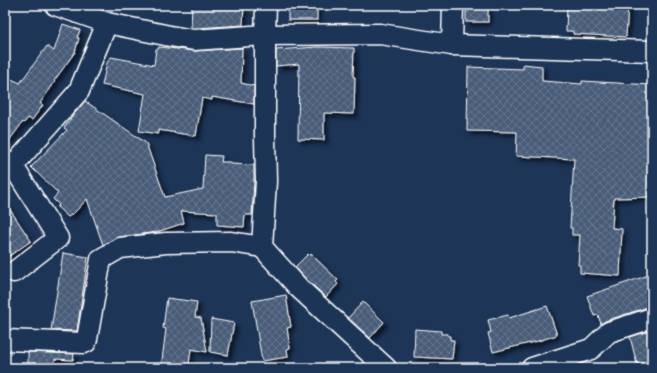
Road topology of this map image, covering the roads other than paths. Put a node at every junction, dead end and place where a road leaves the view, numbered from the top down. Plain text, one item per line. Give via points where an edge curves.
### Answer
1 (55, 5) edge
2 (266, 5) edge
3 (452, 5) edge
4 (107, 23) junction
5 (265, 35) junction
6 (452, 46) junction
7 (652, 52) edge
8 (262, 246) junction
9 (14, 272) dead end
10 (652, 318) edge
11 (5, 340) edge
12 (386, 368) edge
13 (532, 368) edge

1 - 4 street
2 - 5 street
3 - 6 street
4 - 5 street via 194,40
4 - 9 street via 79,91 13,166 58,238
5 - 6 street via 380,34
5 - 8 street via 266,181
6 - 7 street
8 - 11 street via 231,242 166,243 120,248 101,259 86,342
8 - 12 street via 299,288
10 - 13 street via 609,332 591,349

